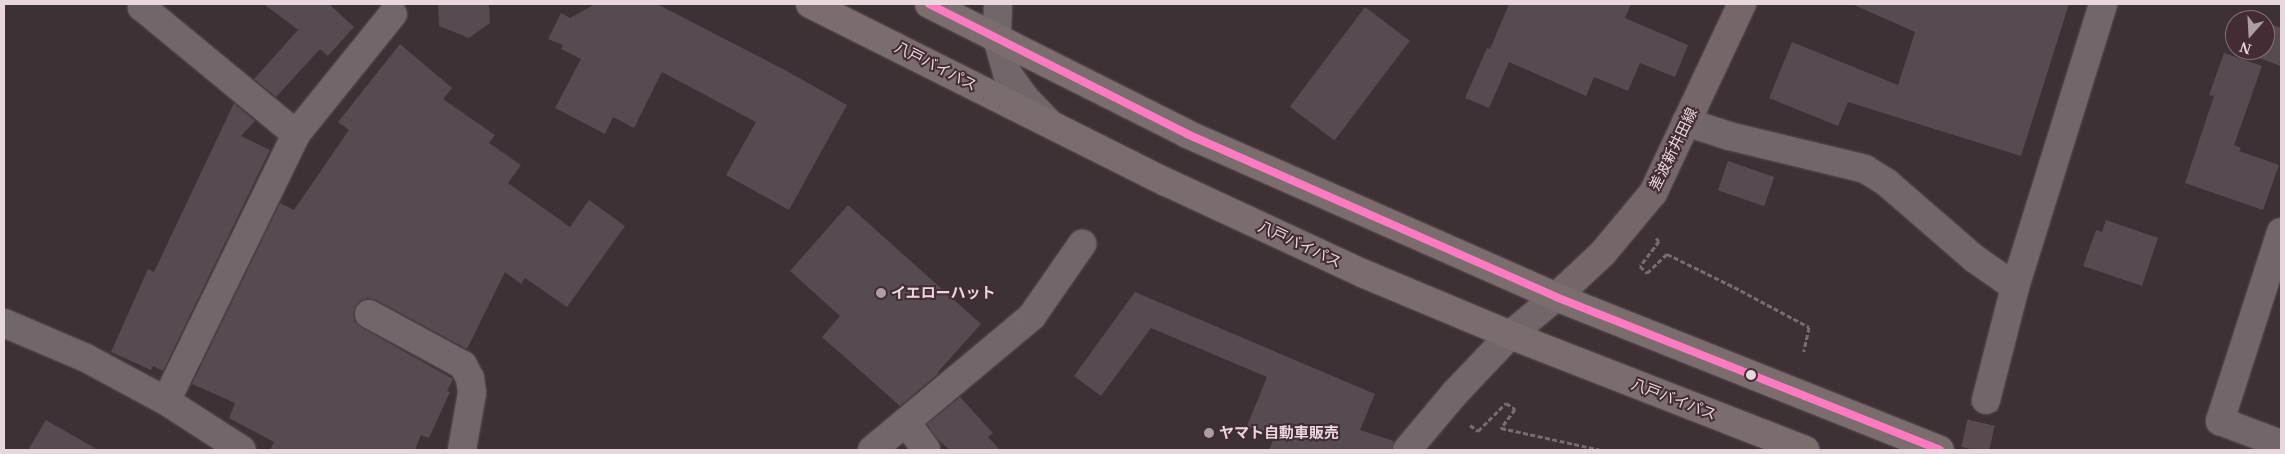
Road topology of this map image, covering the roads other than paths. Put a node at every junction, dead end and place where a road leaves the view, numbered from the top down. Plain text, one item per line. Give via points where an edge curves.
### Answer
1 (144, 4) edge
2 (810, 4) edge
3 (928, 4) edge
4 (998, 4) edge
5 (1742, 4) edge
6 (2103, 4) edge
7 (393, 14) dead end
8 (997, 38) junction
9 (1686, 122) junction
10 (1051, 124) junction
11 (296, 134) junction
12 (2281, 232) edge
13 (1082, 244) dead end
14 (2015, 287) junction
15 (1556, 297) junction
16 (370, 314) dead end
17 (4, 323) edge
18 (1510, 335) junction
19 (1986, 400) tunnel mouth
20 (166, 401) junction
21 (906, 422) junction
22 (2281, 444) edge
23 (242, 450) edge
24 (462, 450) edge
25 (872, 450) edge
26 (926, 450) edge
27 (1407, 450) edge
28 (1805, 450) edge
29 (1940, 450) edge

1 - 11 street via 142,7
2 - 10 highway, 八戸バイパス
3 - 8 highway
4 - 8 street
5 - 9 main road, 差波新井田線
6 - 14 street
7 - 11 street
8 - 10 street via 1007,73 1025,98
8 - 15 highway via 1187,134
9 - 14 street via 1729,136 1865,169 1886,182 1976,259
9 - 15 main road, 差波新井田線 via 1653,192 1603,253
10 - 18 highway, 八戸バイパス via 1166,182 1362,273
11 - 20 street
12 - 22 street via 2220,421
13 - 21 street via 1032,316
14 - 19 street
15 - 18 street
15 - 29 highway
16 - 24 street via 463,365 470,378 472,393
17 - 20 street via 86,358
18 - 27 street
18 - 28 highway, 八戸バイパス
20 - 23 street
21 - 25 street
21 - 26 street

